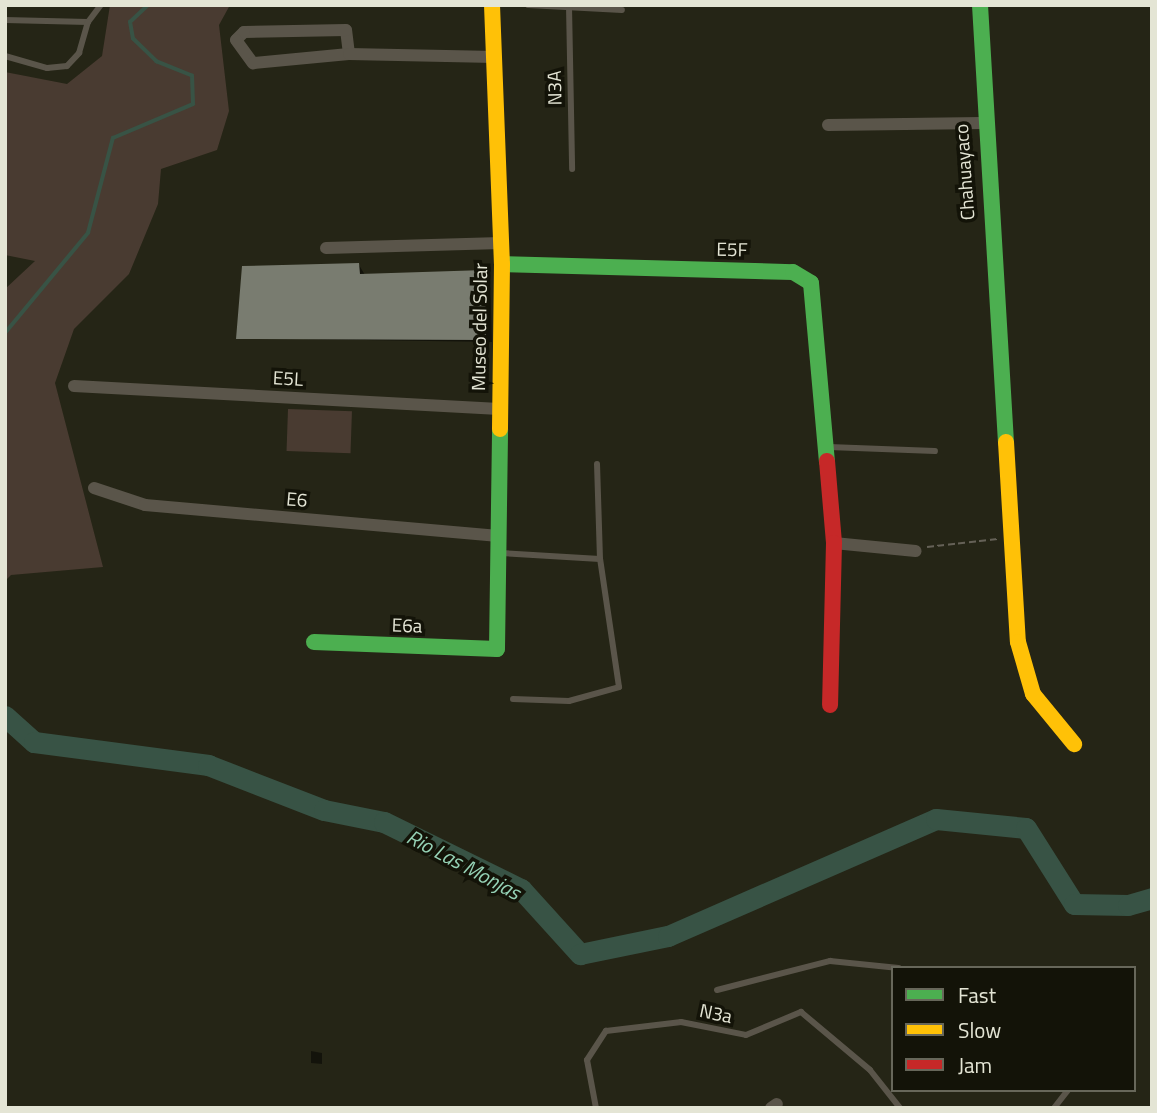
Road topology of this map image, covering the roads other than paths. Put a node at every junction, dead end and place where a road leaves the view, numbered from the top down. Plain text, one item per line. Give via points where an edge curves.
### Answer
1 (101, 5) edge
2 (492, 5) edge
3 (528, 5) edge
4 (979, 5) edge
5 (569, 6) edge
6 (622, 10) dead end
7 (5, 20) edge
8 (88, 22) junction
9 (349, 54) junction
10 (5, 56) edge
11 (495, 57) junction
12 (982, 123) junction
13 (828, 125) dead end
14 (572, 169) dead end
15 (501, 243) junction
16 (326, 248) dead end
17 (502, 264) junction
18 (74, 386) dead end
19 (499, 409) junction
20 (824, 447) junction
21 (934, 452) dead end
22 (597, 464) dead end
23 (94, 488) dead end
24 (499, 536) junction
25 (834, 543) junction
26 (916, 551) road end
27 (499, 553) junction
28 (600, 559) junction
29 (314, 642) dead end
30 (497, 649) joint
31 (513, 699) dead end
32 (830, 705) dead end
33 (1074, 744) dead end
34 (891, 967) edge
35 (717, 990) dead end
36 (1066, 1092) edge
37 (596, 1108) edge
38 (900, 1108) edge
39 (1054, 1108) edge

1 - 8 lane
2 - 11 street, Museo del Solar
3 - 5 lane
4 - 12 street, Chahuayaco
5 - 6 lane
5 - 14 lane, N3A
7 - 8 lane
8 - 10 lane via 79,53 67,65 47,68
9 - 9 street via 346,30 244,32 236,40 254,62
9 - 11 street
11 - 15 street, Museo del Solar
12 - 13 street
12 - 33 street, Chahuayaco via 1021,661 1042,708
15 - 16 street
15 - 17 street, Museo del Solar
17 - 19 street, Museo del Solar
17 - 20 street, E5F via 800,274 814,290
18 - 19 street, E5L
19 - 24 street, Museo del Solar
20 - 21 lane
20 - 25 street, E5F
22 - 28 lane
23 - 24 street, E6 via 145,505
24 - 27 street, Museo del Solar
25 - 26 street
25 - 32 street, E5F
27 - 28 lane
27 - 30 street, Museo del Solar
28 - 31 lane via 619,687 569,701
29 - 30 street, E6a
34 - 35 lane, N3a via 831,961
36 - 39 lane
37 - 38 lane, N3a via 587,1060 606,1031 681,1022 746,1035 801,1012 870,1070

